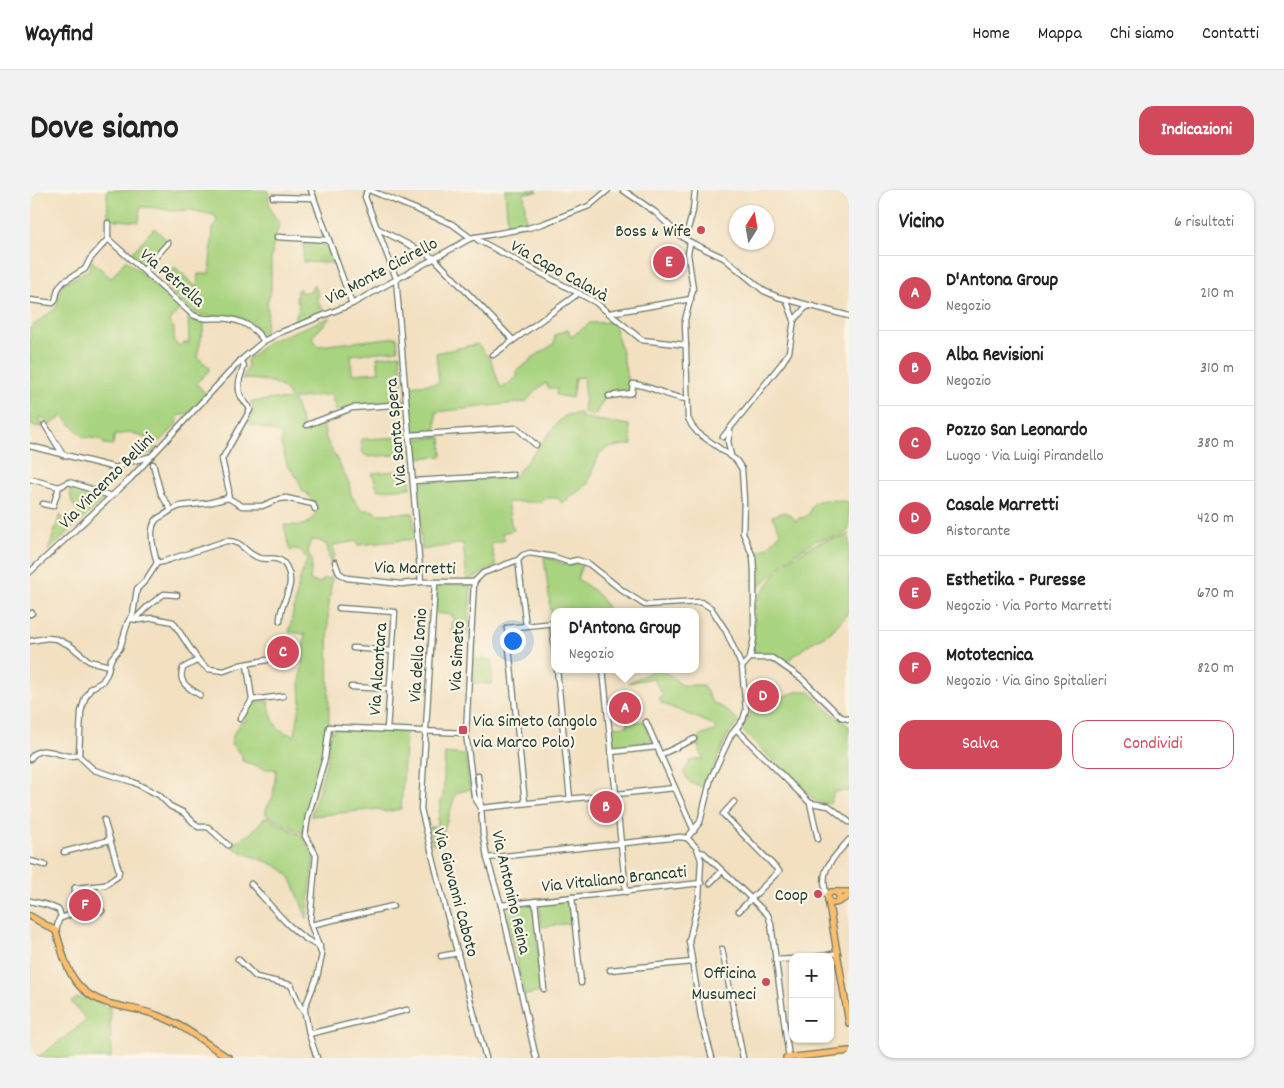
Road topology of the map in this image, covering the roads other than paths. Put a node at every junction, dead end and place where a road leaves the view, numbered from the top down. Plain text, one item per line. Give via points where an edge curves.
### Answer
1 (311, 190) edge
2 (368, 190) edge
3 (603, 190) edge
4 (608, 190) edge
5 (623, 190) edge
6 (695, 190) edge
7 (273, 197) dead end
8 (314, 198) junction
9 (598, 200) junction
10 (108, 223) dead end
11 (377, 228) junction
12 (389, 234) junction
13 (277, 237) dead end
14 (473, 238) junction
15 (108, 239) junction
16 (685, 239) junction
17 (329, 240) junction
18 (382, 242) junction
19 (690, 242) junction
20 (168, 243) dead end
21 (434, 258) junction
22 (144, 270) junction
23 (396, 281) junction
24 (578, 293) junction
25 (690, 299) junction
26 (786, 299) junction
27 (30, 300) edge
28 (352, 304) junction
29 (811, 306) junction
30 (610, 313) junction
31 (849, 316) edge
32 (794, 320) junction
33 (513, 340) junction
34 (264, 341) junction
35 (686, 345) junction
36 (493, 355) dead end
37 (241, 360) junction
38 (609, 396) dead end
39 (687, 399) junction
40 (406, 404) junction
41 (45, 425) dead end
42 (307, 425) dead end
43 (178, 427) joint
44 (730, 428) junction
45 (409, 435) junction
46 (723, 437) dead end
47 (536, 444) dead end
48 (30, 446) edge
49 (63, 455) junction
50 (150, 457) junction
51 (732, 457) junction
52 (153, 464) dead end
53 (512, 475) dead end
54 (30, 479) edge
55 (413, 481) junction
56 (60, 487) junction
57 (111, 496) junction
58 (228, 498) junction
59 (43, 504) dead end
60 (315, 509) dead end
61 (171, 510) junction
62 (518, 560) junction
63 (335, 562) dead end
64 (157, 563) junction
65 (30, 572) edge
66 (421, 582) junction
67 (436, 582) junction
68 (474, 582) junction
69 (177, 595) dead end
70 (339, 608) dead end
71 (133, 619) junction
72 (280, 621) dead end
73 (551, 623) edge
74 (526, 626) junction
75 (30, 641) edge
76 (353, 648) dead end
77 (392, 651) junction
78 (750, 658) junction
79 (198, 660) junction
80 (267, 660) dead end
81 (247, 664) junction
82 (109, 666) junction
83 (742, 667) junction
84 (557, 673) edge
85 (603, 673) edge
86 (351, 687) dead end
87 (390, 689) junction
88 (200, 695) dead end
89 (283, 696) dead end
90 (252, 700) junction
91 (240, 718) dead end
92 (849, 719) edge
93 (646, 722) dead end
94 (387, 729) junction
95 (736, 729) junction
96 (425, 731) junction
97 (466, 733) junction
98 (694, 739) dead end
99 (657, 747) junction
100 (611, 752) junction
101 (660, 754) junction
102 (78, 755) junction
103 (31, 756) edge
104 (478, 776) dead end
105 (675, 788) junction
106 (615, 794) junction
107 (570, 799) junction
108 (734, 802) dead end
109 (810, 803) junction
110 (525, 804) junction
111 (481, 808) junction
112 (104, 820) dead end
113 (849, 822) edge
114 (694, 830) junction
115 (686, 838) junction
116 (818, 839) dead end
117 (110, 840) junction
118 (849, 840) edge
119 (621, 843) junction
120 (228, 845) dead end
121 (64, 852) dead end
122 (699, 852) junction
123 (487, 858) junction
124 (30, 861) edge
125 (45, 866) dead end
126 (722, 871) junction
127 (824, 877) junction
128 (701, 883) junction
129 (710, 883) dead end
130 (251, 884) dead end
131 (75, 888) junction
132 (626, 892) junction
133 (836, 892) junction
134 (849, 892) edge
135 (849, 896) edge
136 (572, 897) junction
137 (828, 898) junction
138 (751, 899) junction
139 (535, 900) junction
140 (30, 902) edge
141 (836, 903) junction
142 (500, 905) junction
143 (393, 906) dead end
144 (102, 911) dead end
145 (739, 911) dead end
146 (30, 916) edge
147 (61, 917) junction
148 (831, 918) junction
149 (311, 926) junction
150 (56, 931) junction
151 (320, 946) junction
152 (722, 949) dead end
153 (458, 953) junction
154 (838, 953) junction
155 (834, 954) edge
156 (441, 956) dead end
157 (238, 959) dead end
158 (789, 959) edge
159 (775, 960) junction
160 (692, 962) junction
161 (610, 970) dead end
162 (580, 982) dead end
163 (544, 989) dead end
164 (407, 1010) dead end
165 (305, 1014) junction
166 (849, 1023) edge
167 (309, 1034) junction
168 (849, 1051) edge
169 (225, 1057) edge
170 (317, 1058) edge
171 (486, 1058) edge
172 (536, 1058) edge
173 (712, 1058) edge
174 (743, 1058) edge
175 (788, 1058) edge

1 - 8 street
2 - 11 street, Via Santa Spera via 366,197
2 - 14 street, Via Capo Calavà via 452,224
3 - 9 street
4 - 9 street, Via Monte Cicirello
5 - 16 street via 655,212
6 - 16 street
7 - 8 street
8 - 17 street
9 - 14 street, Via Monte Cicirello via 535,226
10 - 15 street
11 - 12 street
11 - 18 street, Via Santa Spera
12 - 18 street
12 - 21 street
13 - 17 street
14 - 21 street, Via Monte Cicirello
14 - 24 street, Via Capo Calavà
15 - 22 street, Via Petrella
15 - 27 street via 85,269 63,282 53,303
16 - 19 street
17 - 28 street
18 - 23 street, Via Santa Spera
19 - 25 street via 688,254 693,289
19 - 26 street via 724,258 764,291
20 - 22 street
21 - 23 street, Via Monte Cicirello
21 - 33 street
22 - 34 street, Via Petrella via 193,315 202,319 233,319 246,323
23 - 28 street, Via Monte Cicirello
23 - 40 street, Via Santa Spera
24 - 30 street, Via Capo Calavà
24 - 33 street
25 - 30 street
25 - 35 street via 685,320
26 - 29 street
26 - 32 street
28 - 34 street, Via Monte Cicirello
29 - 31 street
29 - 32 street
30 - 35 street, Via Capo Calavà via 642,340
32 - 44 street via 786,358
33 - 36 street
34 - 37 street, Via Monte Cicirello
35 - 39 street
37 - 43 street, Via Monte Cicirello
37 - 58 street via 244,366 239,390 250,410 222,459
38 - 39 street via 632,393 633,384 673,398
39 - 51 street via 692,426 708,442
40 - 42 street via 352,408
40 - 45 street, Via Santa Spera
41 - 49 street
43 - 50 street, Via Vincenzo Bellini
44 - 46 street
44 - 51 street via 728,441
45 - 47 street via 518,428
45 - 55 street, Via Santa Spera
48 - 49 street
49 - 50 street via 116,468
50 - 57 street, Via Vincenzo Bellini
51 - 78 street via 742,469 743,533 753,557 754,638
52 - 61 street via 160,494
53 - 55 street
54 - 56 street
55 - 66 street, Via Santa Spera
56 - 57 street via 69,482
56 - 59 street via 53,506
57 - 65 street, Via Vincenzo Bellini
58 - 60 street via 242,506 262,506 292,498 313,504
58 - 61 street
61 - 64 street via 158,518 152,527
62 - 68 street, Via Marretti via 483,573
62 - 74 street
62 - 83 street, Via Marretti via 530,553 589,564 645,605 701,602 712,608
63 - 66 street, Via Marretti via 339,573 347,578 401,584
64 - 71 street via 137,589
64 - 72 street via 234,540 259,558 278,559 284,562 290,584
66 - 67 street, Via Marretti
67 - 68 street, Via Marretti
67 - 96 street, Via dello Ionio
68 - 97 street, Via Simeto
69 - 71 street via 164,594
70 - 77 street, Via Alcantara via 395,612
71 - 79 street via 173,622
71 - 82 street
73 - 74 street
74 - 110 street via 508,628
75 - 82 street via 57,639 89,661
76 - 77 street
77 - 87 street, Via Alcantara
78 - 83 street
78 - 92 street via 772,658 801,678 841,717
79 - 81 street via 208,669 221,672
79 - 88 street via 183,668 181,678 185,685
80 - 81 street
81 - 90 street
82 - 102 street via 102,682 91,688 85,698
83 - 95 street, Via Marretti via 746,710
84 - 107 street
85 - 100 street
86 - 87 street
87 - 94 street, Via Alcantara
89 - 90 street
90 - 91 street
93 - 99 street
94 - 96 street
94 - 149 street via 330,727 305,836 316,854
95 - 109 street
95 - 114 street, Via Marretti via 711,778 701,819
96 - 97 street
96 - 153 street, Via Giovanni Caboto via 421,809
97 - 111 street, Via Antonino Reina via 474,796
98 - 101 street
99 - 100 street
99 - 101 street
100 - 106 street
101 - 105 street
102 - 103 street via 43,751
102 - 120 street via 94,770 133,782 159,795 198,827 208,826
104 - 111 street
105 - 106 street
105 - 114 street
106 - 107 street
106 - 119 street
107 - 110 street
108 - 138 street via 723,814 779,871
109 - 113 street via 829,806
109 - 116 street
110 - 111 street
111 - 123 street, Via Antonino Reina
112 - 117 street
114 - 115 street
115 - 119 street
115 - 122 street
117 - 121 street
117 - 131 street via 118,876 106,885
118 - 127 street via 826,868
119 - 123 street
119 - 132 street
122 - 126 street
122 - 128 street
123 - 142 street, Via Antonino Reina
124 - 125 street
126 - 129 street
126 - 138 street
127 - 133 street
127 - 137 street
128 - 132 street, Via Vitaliano Brancati
128 - 160 street via 689,941
130 - 151 street via 299,932
131 - 144 street
131 - 147 street via 75,907 69,915
132 - 136 street, Via Vitaliano Brancati
133 - 134 main road
133 - 137 main road via 830,892
133 - 141 main road via 840,897
135 - 141 main road
136 - 139 street, Via Vitaliano Brancati
136 - 162 street
137 - 141 main road via 831,903
137 - 148 main road
138 - 145 street
138 - 159 street via 768,915
139 - 142 street, Via Vitaliano Brancati
139 - 163 street
140 - 147 street via 60,910
141 - 148 main road
142 - 172 street, Via Antonino Reina
143 - 149 street
146 - 150 main road
147 - 150 street
148 - 154 main road
149 - 151 street
150 - 169 main road via 66,964 82,990 102,1001 168,1019
151 - 165 street via 321,963
152 - 174 street
153 - 156 street
153 - 171 street, Via Giovanni Caboto
154 - 155 street
154 - 166 main road
157 - 165 street via 256,977 290,985
158 - 159 street
159 - 175 street
160 - 161 street
160 - 173 street via 701,1018
164 - 167 street
165 - 167 street
167 - 170 street
168 - 175 main road

